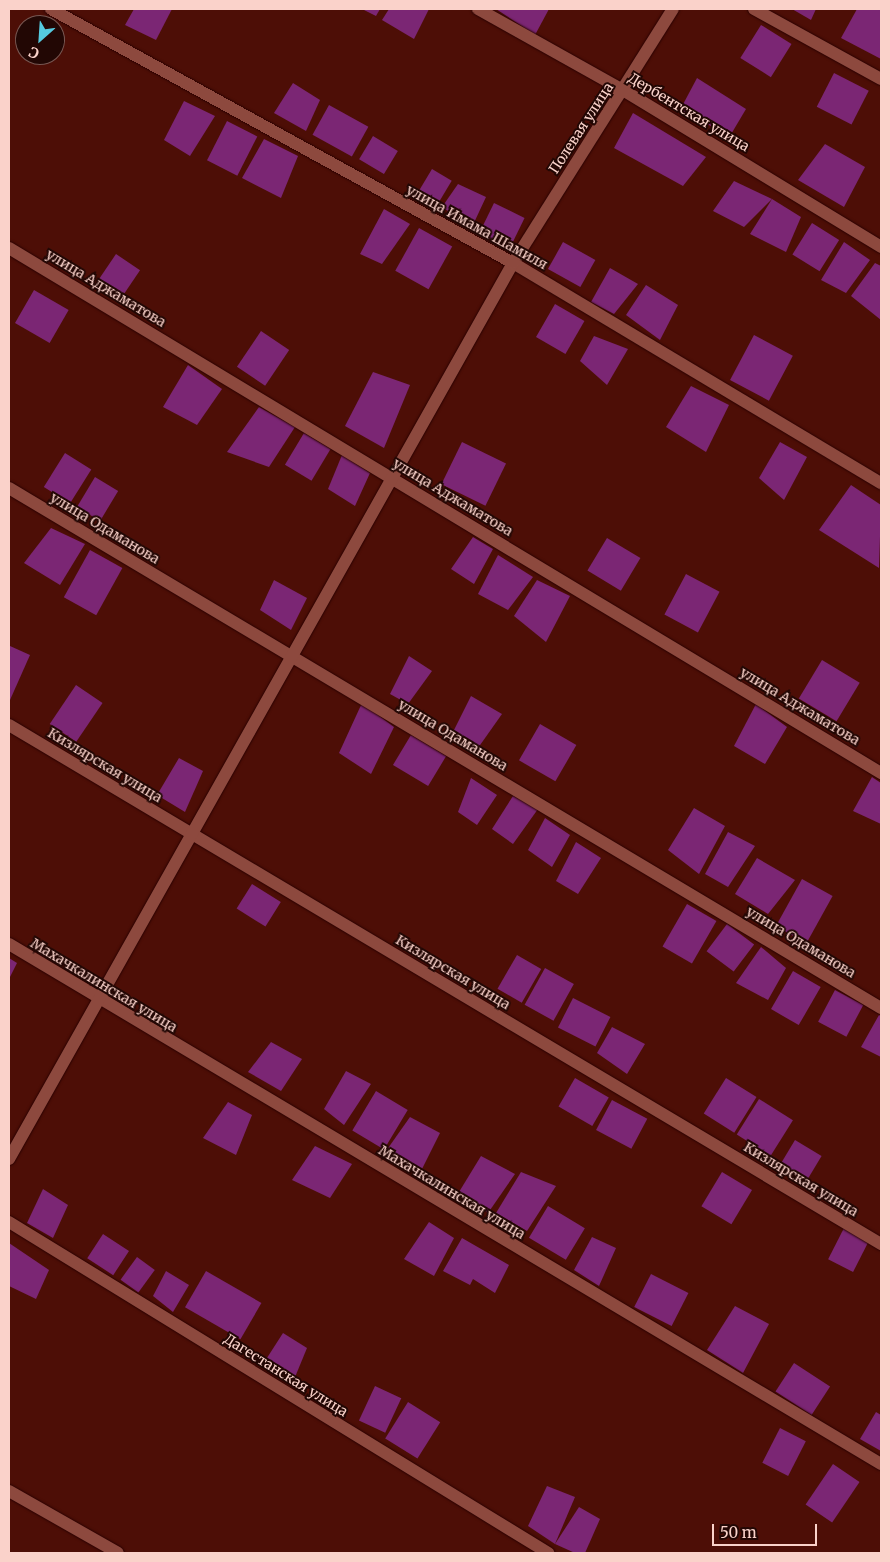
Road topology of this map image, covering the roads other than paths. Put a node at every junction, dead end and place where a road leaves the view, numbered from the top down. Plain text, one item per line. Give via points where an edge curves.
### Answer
1 (51, 9) edge
2 (478, 9) edge
3 (672, 9) edge
4 (754, 9) edge
5 (881, 79) edge
6 (623, 90) junction
7 (881, 247) edge
8 (9, 248) edge
9 (513, 263) junction
10 (392, 477) junction
11 (881, 483) edge
12 (9, 488) edge
13 (291, 656) junction
14 (9, 725) edge
15 (881, 773) edge
16 (191, 834) junction
17 (9, 944) edge
18 (98, 999) junction
19 (881, 1008) edge
20 (9, 1159) edge
21 (9, 1222) edge
22 (881, 1244) edge
23 (881, 1464) edge
24 (9, 1491) edge
25 (118, 1553) edge
26 (548, 1553) edge

1 - 9 street, улица Имама Шамиля
2 - 6 street, Дербентская улица
3 - 6 street, Полевая улица
4 - 5 street
6 - 7 street, Дербентская улица
6 - 9 street, Полевая улица
8 - 10 street, улица Аджаматова
9 - 10 street, Полевая улица
9 - 11 street, улица Имама Шамиля
10 - 13 street, Полевая улица
10 - 15 street, улица Аджаматова
12 - 13 street, улица Одаманова
13 - 16 street, Полевая улица
13 - 19 street, улица Одаманова
14 - 16 street, Кизлярская улица
16 - 18 street, Полевая улица
16 - 22 street, Кизлярская улица
17 - 18 street, Махачкалинская улица
18 - 20 street, Полевая улица
18 - 23 street, Махачкалинская улица
21 - 26 street, Дагестанская улица
24 - 25 street

